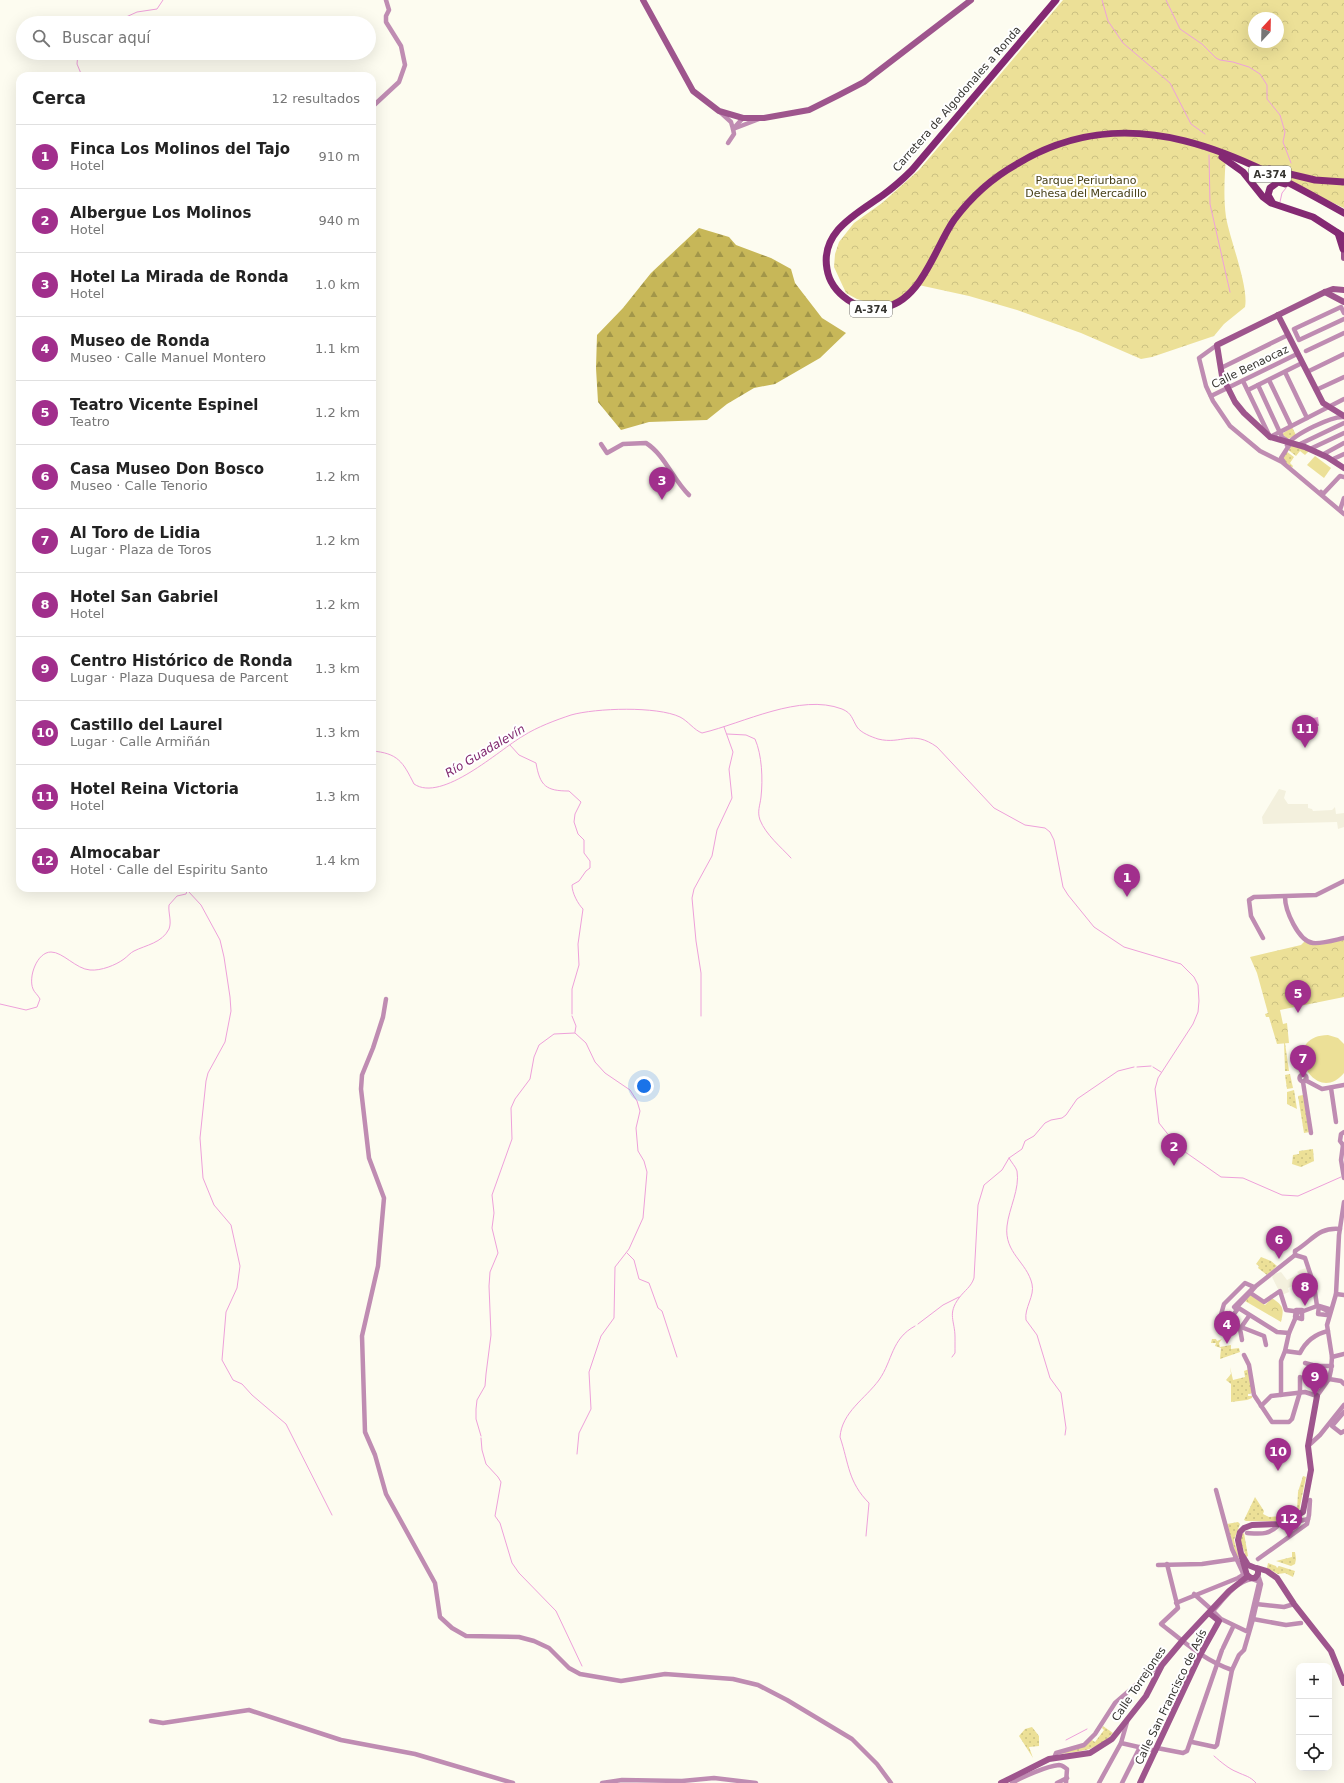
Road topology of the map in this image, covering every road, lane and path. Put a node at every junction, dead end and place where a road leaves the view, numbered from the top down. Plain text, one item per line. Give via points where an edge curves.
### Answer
1 (386, 0) edge
2 (643, 0) edge
3 (971, 0) edge
4 (1056, 0) edge
5 (1059, 0) edge
6 (1049, 9) junction
7 (376, 102) edge
8 (719, 111) junction
9 (743, 118) junction
10 (764, 118) junction
11 (733, 129) junction
12 (728, 143) dead end
13 (1208, 148) junction
14 (1242, 162) junction
15 (1344, 182) edge
16 (1298, 187) junction
17 (1275, 205) junction
18 (1344, 213) edge
19 (1341, 235) edge
20 (1344, 249) edge
21 (1344, 258) edge
22 (1344, 290) edge
23 (1325, 292) junction
24 (1344, 302) edge
25 (1344, 313) edge
26 (1278, 315) junction
27 (1344, 318) edge
28 (1344, 333) edge
29 (1288, 335) junction
30 (1217, 345) junction
31 (1306, 351) dead end
32 (1297, 354) junction
33 (1344, 354) edge
34 (1302, 363) junction
35 (1220, 368) junction
36 (1285, 372) junction
37 (1307, 372) junction
38 (1344, 377) edge
39 (1269, 380) junction
40 (1243, 382) junction
41 (1258, 385) junction
42 (1228, 389) junction
43 (1248, 390) junction
44 (1316, 390) junction
45 (1211, 396) junction
46 (1344, 399) edge
47 (1327, 407) junction
48 (1344, 416) edge
49 (1308, 418) junction
50 (1344, 423) edge
51 (1291, 426) junction
52 (1281, 432) junction
53 (1344, 433) edge
54 (1270, 437) junction
55 (1289, 442) junction
56 (601, 444) dead end
57 (1344, 444) edge
58 (1298, 445) junction
59 (1310, 449) junction
60 (1344, 454) edge
61 (1322, 455) junction
62 (1278, 460) junction
63 (1331, 460) junction
64 (1344, 468) edge
65 (1344, 477) edge
66 (689, 495) dead end
67 (1344, 498) edge
68 (1340, 510) junction
69 (1344, 514) edge
70 (1343, 882) edge
71 (1285, 897) junction
72 (1263, 938) dead end
73 (1344, 938) edge
74 (386, 999) dead end
75 (1344, 1085) edge
76 (1331, 1088) junction
77 (1336, 1122) dead end
78 (1344, 1132) edge
79 (1311, 1133) dead end
80 (1344, 1145) edge
81 (1344, 1178) edge
82 (1344, 1202) edge
83 (1340, 1229) junction
84 (1341, 1236) edge
85 (1295, 1255) junction
86 (1252, 1294) dead end
87 (1336, 1294) junction
88 (1344, 1295) edge
89 (1318, 1307) junction
90 (1298, 1312) junction
91 (1330, 1312) junction
92 (1249, 1316) junction
93 (1225, 1319) junction
94 (1264, 1324) junction
95 (1241, 1328) junction
96 (1328, 1331) junction
97 (1289, 1333) junction
98 (1261, 1335) junction
99 (1242, 1340) dead end
100 (1266, 1345) dead end
101 (1285, 1351) junction
102 (1244, 1355) dead end
103 (1342, 1355) edge
104 (1332, 1357) junction
105 (1275, 1359) dead end
106 (1281, 1361) junction
107 (1305, 1363) dead end
108 (1332, 1366) junction
109 (1300, 1377) dead end
110 (1329, 1379) junction
111 (1344, 1384) edge
112 (1300, 1392) junction
113 (1281, 1395) junction
114 (1317, 1396) junction
115 (1344, 1405) edge
116 (1261, 1406) junction
117 (1344, 1412) edge
118 (1344, 1431) edge
119 (1308, 1446) junction
120 (1216, 1490) dead end
121 (1308, 1498) junction
122 (1308, 1519) junction
123 (1280, 1524) junction
124 (1247, 1533) dead end
125 (1242, 1555) junction
126 (1236, 1560) junction
127 (1167, 1564) junction
128 (1158, 1565) dead end
129 (1255, 1567) junction
130 (1246, 1573) junction
131 (1272, 1574) junction
132 (1258, 1575) junction
133 (1229, 1581) junction
134 (1233, 1587) junction
135 (1194, 1594) junction
136 (1256, 1604) junction
137 (1294, 1604) junction
138 (1177, 1605) junction
139 (1211, 1611) junction
140 (1253, 1619) junction
141 (1220, 1621) junction
142 (1301, 1623) dead end
143 (1232, 1627) junction
144 (1249, 1635) junction
145 (1182, 1640) junction
146 (1200, 1655) junction
147 (1162, 1665) junction
148 (1216, 1665) junction
149 (1232, 1670) junction
150 (1344, 1683) edge
151 (151, 1720) dead end
152 (1127, 1722) junction
153 (1192, 1742) junction
154 (1121, 1743) junction
155 (1140, 1747) junction
156 (1156, 1749) junction
157 (1054, 1758) junction
158 (1066, 1780) edge
159 (513, 1783) edge
160 (602, 1783) edge
161 (756, 1783) edge
162 (890, 1783) edge
163 (1001, 1783) edge
164 (1012, 1783) edge
165 (1057, 1783) edge
166 (1099, 1783) edge
167 (1122, 1783) edge
168 (1142, 1783) edge

1 - 7 street via 389,10 386,22 401,46 405,65 399,82
2 - 8 street via 693,91
3 - 10 street via 864,82 810,110
4 - 6 main road, Carretera de Algodonales a Ronda / A-374
5 - 6 main road, Carretera de Algodonales a Ronda / A-374
6 - 13 main road, Carretera de Algodonales a Ronda / A-374 via 912,170 885,194 850,218 834,234 828,246 826,265 832,283 841,295 855,304 871,308 890,306 904,299 916,287 947,232 974,196 1015,164 1052,146 1093,135 1128,132 1167,136
8 - 9 street
8 - 11 street via 731,122
9 - 10 street
9 - 11 street
10 - 11 street
11 - 12 street via 734,134
13 - 14 main road, Carretera de Algodonales a Ronda / A-374
13 - 17 main road via 1243,172 1264,197
14 - 15 main road via 1289,175
14 - 16 main road, Carretera de Algodonales a Ronda / A-374
16 - 17 main road via 1282,183 1272,185 1268,194
16 - 18 main road, Carretera de Algodonales a Ronda / A-374
17 - 19 main road via 1313,217
19 - 20 main road
20 - 21 street
22 - 23 street
23 - 24 street
23 - 26 street
25 - 27 street via 1340,306 1294,329 1299,340
26 - 29 street
26 - 30 street
28 - 31 street
29 - 32 street
29 - 35 street
30 - 35 street
30 - 45 street via 1199,358 1202,375
32 - 34 street
32 - 40 street, Calle Benaocaz
33 - 37 street
34 - 36 street
34 - 37 street
35 - 42 street
36 - 39 street
36 - 49 street
37 - 44 street
38 - 44 street
39 - 41 street
39 - 51 street
40 - 40 street via 1262,423 1265,430 1243,409 1230,390
40 - 42 street, Calle Benaocaz
40 - 43 street
41 - 43 street
41 - 52 street
42 - 45 street, Calle Benaocaz
42 - 54 street via 1244,414
43 - 54 street
44 - 47 street
45 - 62 street via 1230,426 1260,451
46 - 47 street
47 - 48 street
47 - 49 street
48 - 55 street via 1336,417 1299,434
49 - 51 street
50 - 58 street
51 - 52 street
52 - 54 street
52 - 55 street via 1282,437
53 - 59 street
54 - 55 street
55 - 58 street
55 - 62 street
56 - 66 street via 606,452 623,444 646,443 670,468 677,482
57 - 61 street
58 - 59 street
59 - 61 street
60 - 63 street
61 - 63 street
62 - 68 street
63 - 64 street
64 - 65 street via 1291,444 1281,458 1323,494 1340,476
67 - 68 street
68 - 69 street
70 - 71 street via 1316,895
71 - 72 street via 1254,897 1249,900 1250,916
71 - 73 street via 1291,920 1305,939 1313,943
74 - 162 street via 383,1017 362,1075 361,1089 369,1158 384,1198 378,1266 362,1336 365,1432 375,1454 386,1494 433,1579 440,1617 466,1636 519,1637 534,1641 549,1648 569,1668 580,1674 621,1681 665,1674 733,1678 758,1685 852,1739 877,1764
75 - 76 street
76 - 77 street
76 - 79 street via 1322,1089 1304,1081
78 - 80 street via 1340,1141
80 - 81 street via 1341,1160
82 - 83 street
83 - 84 street
83 - 85 street via 1325,1228 1296,1251
84 - 87 street
85 - 89 street via 1305,1258
85 - 92 street via 1256,1286 1237,1307
86 - 90 street via 1264,1302 1280,1291 1284,1309
87 - 88 street
87 - 91 street
89 - 90 street
89 - 91 street
90 - 97 street via 1302,1319 1295,1318
91 - 96 street
92 - 94 street
92 - 95 street
93 - 93 street via 1230,1313 1233,1315 1237,1310 1234,1307 1254,1287 1245,1283 1224,1304 1220,1318
93 - 95 street
94 - 97 street via 1277,1332
94 - 98 street
95 - 98 street
95 - 99 street
96 - 101 street via 1315,1335 1300,1353
96 - 104 street
97 - 101 street
98 - 100 street via 1265,1338
101 - 106 street
102 - 116 street via 1249,1366 1254,1394
103 - 104 street
104 - 108 street
105 - 106 street
106 - 113 street
107 - 108 street
108 - 110 street
109 - 112 street
110 - 111 street
110 - 114 street
112 - 113 street
112 - 114 street
112 - 116 street via 1291,1421 1272,1422
113 - 116 street via 1272,1396
114 - 119 street
115 - 119 street
117 - 118 street via 1332,1426 1341,1433
119 - 121 street via 1311,1470
120 - 126 street
121 - 122 street
121 - 123 street via 1301,1514
122 - 123 street
122 - 129 street via 1306,1524 1258,1560
123 - 124 street via 1267,1534
123 - 125 street via 1252,1525 1244,1528 1238,1540
125 - 129 street via 1247,1563
125 - 130 street
126 - 127 street
126 - 130 street
127 - 128 street
127 - 138 street
129 - 130 street, Calle Torrejones
129 - 131 street
129 - 132 street
130 - 132 street via 1253,1578
130 - 133 street
130 - 134 street, Calle Torrejones
131 - 132 street
131 - 137 street via 1282,1584
132 - 136 street via 1261,1584
133 - 134 street
133 - 135 street
134 - 139 street, Calle Torrejones
135 - 138 street
135 - 139 street
136 - 137 street via 1284,1607
136 - 140 street
137 - 150 street via 1331,1651
138 - 145 street via 1161,1624
139 - 139 street via 1226,1622 1248,1630 1259,1583 1255,1579 1244,1582
139 - 141 street
139 - 145 street, Calle Torrejones
140 - 142 street via 1286,1625
140 - 144 street
141 - 143 street
141 - 146 street, Calle San Francisco de Asís
143 - 144 street
143 - 148 street
144 - 149 street via 1244,1650
145 - 146 street
145 - 147 street, Calle Torrejones
146 - 148 street
146 - 156 street, Calle San Francisco de Asís
147 - 152 street, Calle Torrejones via 1146,1696
147 - 157 street via 1115,1703 1095,1734 1084,1745 1056,1753
148 - 149 street
148 - 153 street
149 - 153 street via 1217,1745 1215,1748
151 - 159 street via 163,1723 249,1710 341,1740 415,1754
152 - 154 street
152 - 157 street, Calle Torrejones via 1117,1734 1090,1753
153 - 156 street via 1183,1753
154 - 155 street
154 - 166 street
155 - 156 street
155 - 167 street
156 - 168 street, Calle San Francisco de Asís
157 - 163 street, Calle Torrejones via 1029,1767
158 - 164 street via 1067,1769 1058,1765
158 - 165 street
160 - 161 street via 622,1780 682,1781 714,1778

